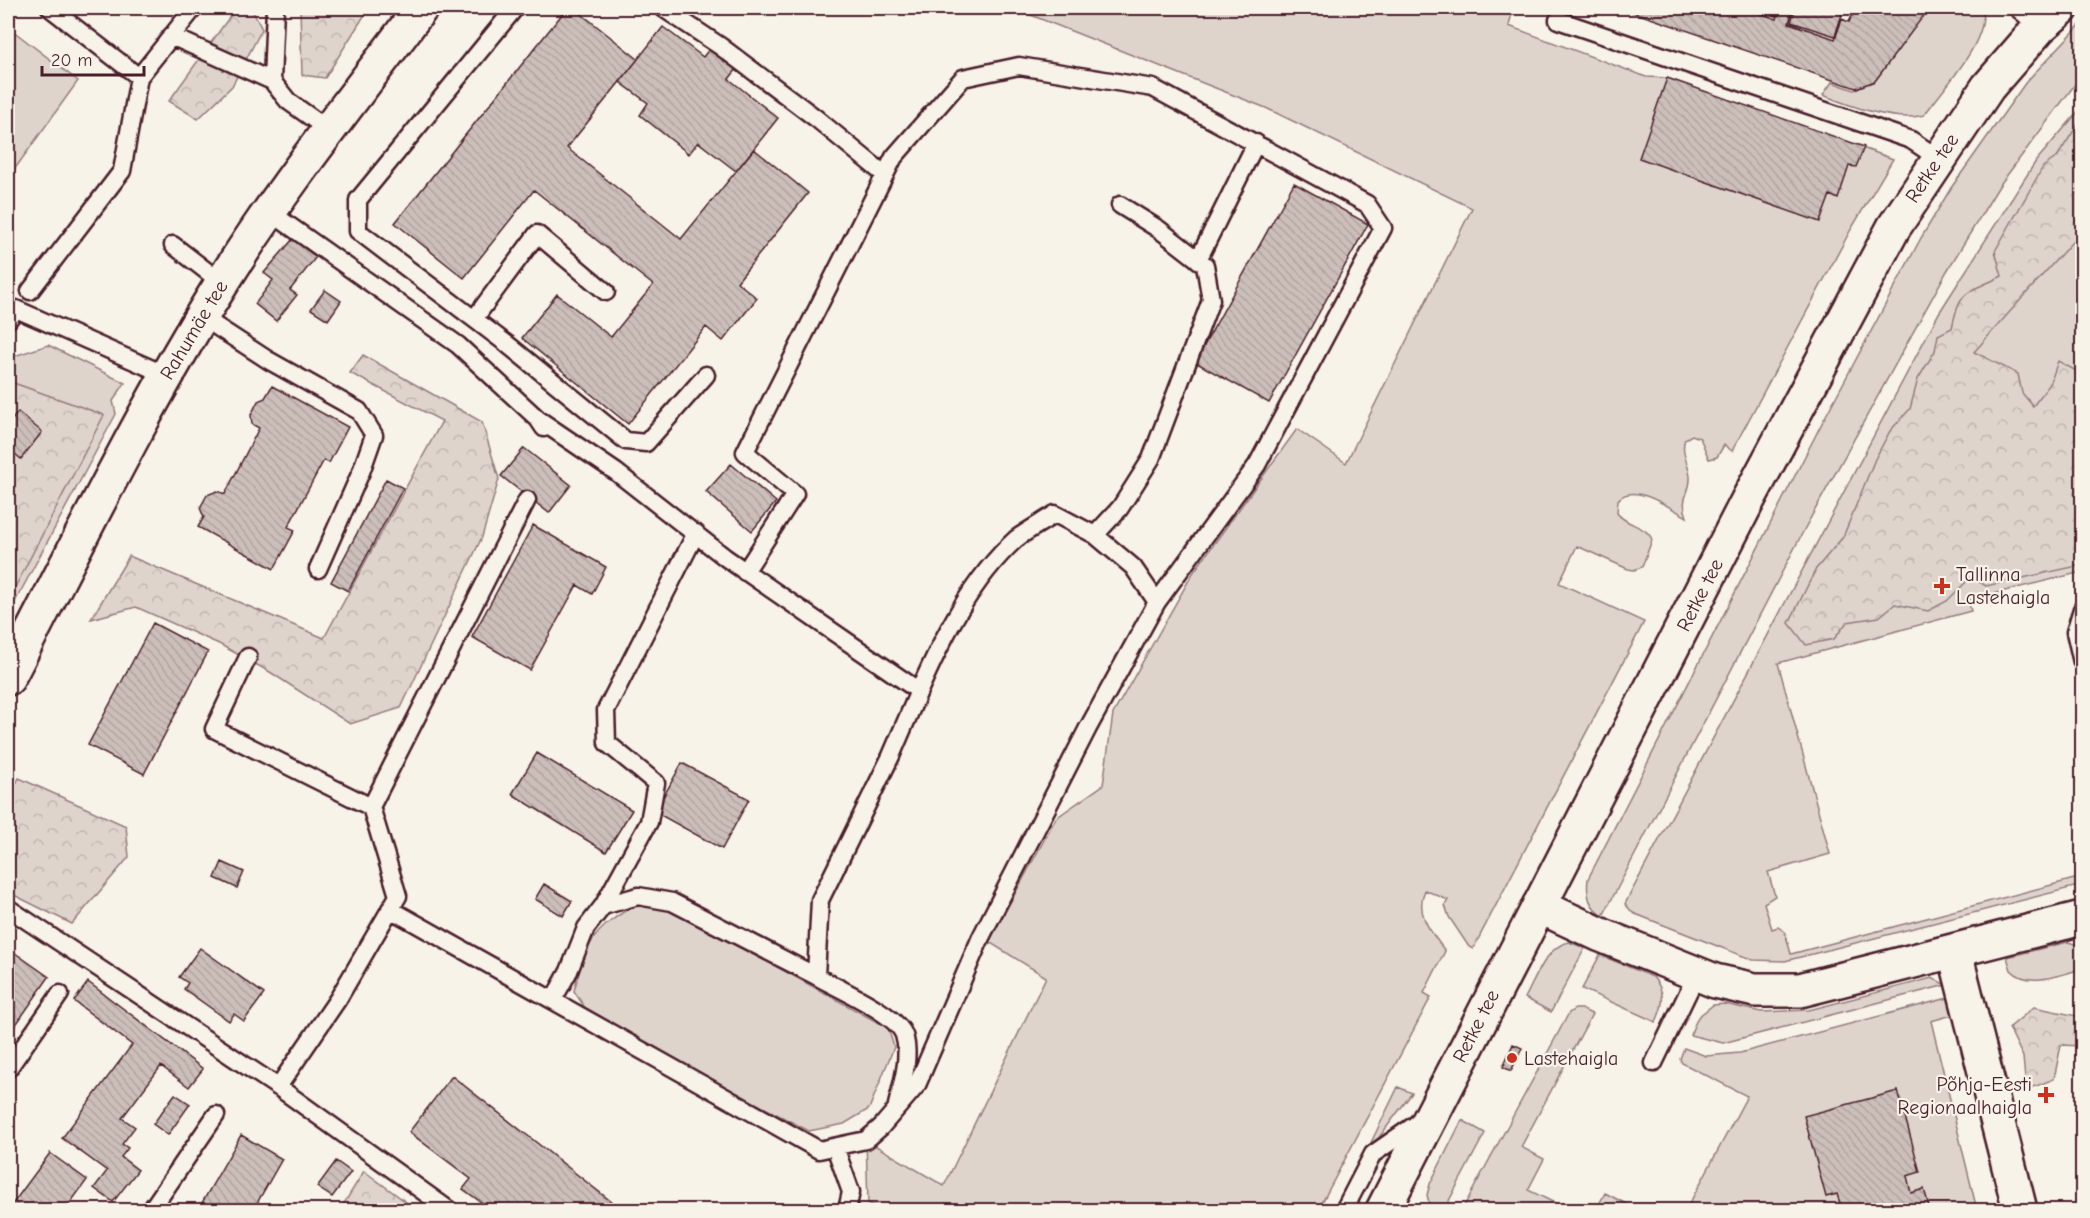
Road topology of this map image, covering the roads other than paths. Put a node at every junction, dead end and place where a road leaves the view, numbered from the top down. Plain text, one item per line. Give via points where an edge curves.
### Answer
1 (50, 8) edge
2 (194, 8) edge
3 (275, 8) edge
4 (421, 8) edge
5 (515, 8) edge
6 (663, 8) edge
7 (2040, 14) edge
8 (1558, 20) dead end
9 (171, 36) junction
10 (139, 77) junction
11 (272, 81) junction
12 (330, 131) junction
13 (1256, 143) junction
14 (1938, 158) junction
15 (885, 175) junction
16 (1120, 205) dead end
17 (270, 212) junction
18 (172, 245) dead end
19 (1198, 260) junction
20 (222, 283) junction
21 (30, 291) dead end
22 (606, 292) dead end
23 (202, 317) junction
24 (474, 319) junction
25 (8, 320) edge
26 (166, 375) junction
27 (706, 375) dead end
28 (538, 419) junction
29 (552, 441) dead end
30 (527, 500) dead end
31 (696, 533) junction
32 (1095, 535) junction
33 (318, 569) dead end
34 (745, 572) junction
35 (1157, 602) junction
36 (2082, 609) edge
37 (248, 657) dead end
38 (2082, 662) edge
39 (8, 678) edge
40 (919, 691) junction
41 (371, 807) junction
42 (603, 906) junction
43 (1539, 906) junction
44 (8, 908) edge
45 (390, 909) junction
46 (2082, 918) edge
47 (1955, 952) junction
48 (1697, 974) junction
49 (816, 976) junction
50 (60, 994) dead end
51 (553, 1000) junction
52 (1654, 1063) dead end
53 (8, 1069) edge
54 (278, 1087) junction
55 (897, 1108) junction
56 (1431, 1114) junction
57 (216, 1115) dead end
58 (836, 1147) junction
59 (151, 1210) edge
60 (450, 1210) edge
61 (847, 1210) edge
62 (1344, 1210) edge
63 (1383, 1210) edge
64 (2020, 1210) edge

1 - 10 lane
2 - 9 lane
3 - 11 lane
4 - 12 street, Rahumäe tee
5 - 24 lane via 358,200 358,231
6 - 15 lane via 817,119
7 - 14 street, Retke tee
8 - 14 lane via 1911,140
9 - 10 lane
9 - 11 lane
10 - 21 lane via 122,171
11 - 12 lane via 288,101
12 - 17 street, Rahumäe tee
13 - 15 lane via 1153,88 1020,66 963,78 894,157
13 - 19 lane
13 - 35 lane via 1367,204 1383,228 1257,465
14 - 43 street, Retke tee via 1846,314
15 - 34 lane via 745,452 795,494
16 - 19 lane
17 - 20 street, Rahumäe tee
17 - 28 lane via 458,345
18 - 20 lane
19 - 32 lane via 1204,265 1211,300 1184,375 1151,459 1120,508
20 - 23 street, Rahumäe tee
22 - 24 lane via 537,234
23 - 26 street, Rahumäe tee
23 - 33 lane via 359,411 374,435
24 - 27 lane via 626,441 646,443
25 - 26 lane via 16,309
26 - 39 street, Rahumäe tee
28 - 29 lane
28 - 31 lane
30 - 41 lane
31 - 34 lane
31 - 42 lane via 606,710 607,743 656,783 649,822
32 - 35 lane via 1133,567
32 - 40 lane via 1055,514 1017,539 976,585 940,642
34 - 40 lane
35 - 55 lane via 981,937 917,1084
36 - 38 lane via 2075,632
37 - 41 lane via 214,729
40 - 49 lane via 820,900
41 - 45 lane via 398,896
42 - 49 lane via 638,896 672,902
42 - 51 lane via 586,928
43 - 48 street
43 - 56 street, Retke tee
44 - 54 lane
45 - 51 lane
45 - 54 lane via 338,999
46 - 47 street
47 - 48 street via 1800,990 1755,990
47 - 64 street
48 - 52 lane
49 - 55 lane via 893,1020 904,1035 906,1066
50 - 53 lane
51 - 58 lane via 819,1150
54 - 60 lane
55 - 58 lane via 866,1140
56 - 62 lane via 1373,1154
56 - 63 street, Retke tee
57 - 59 lane
58 - 61 lane via 851,1192

